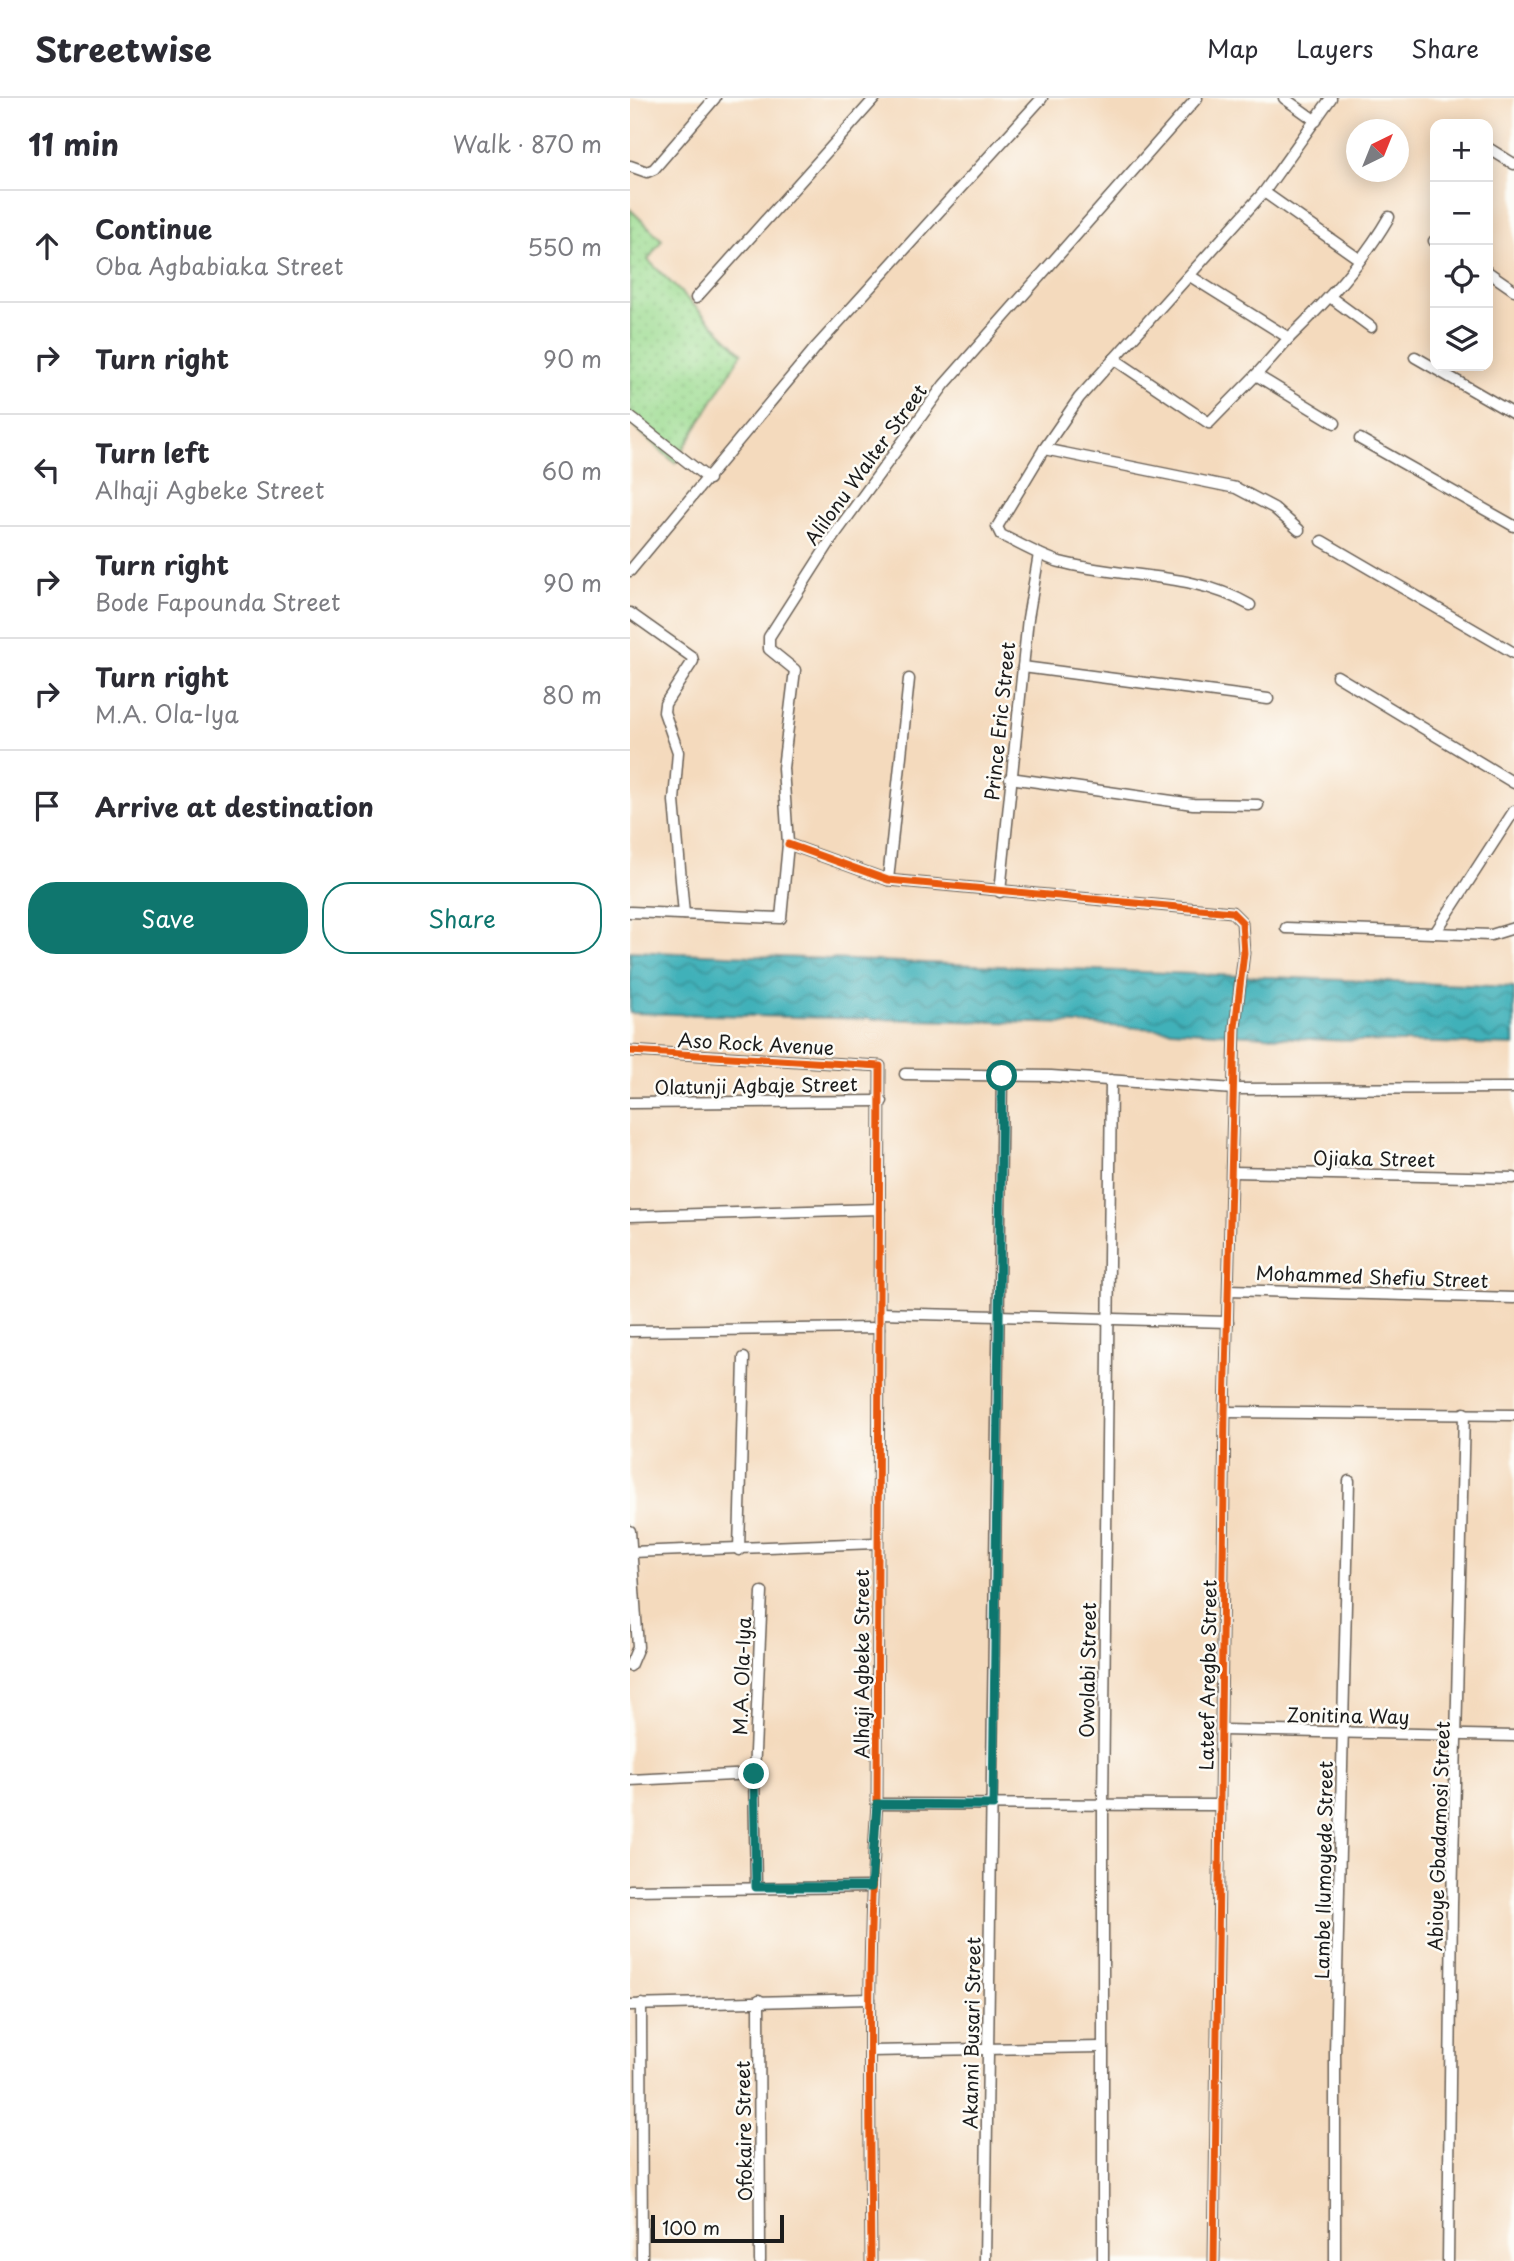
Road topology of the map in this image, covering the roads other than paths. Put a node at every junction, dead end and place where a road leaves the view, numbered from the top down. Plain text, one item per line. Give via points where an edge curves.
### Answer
1 (715, 98) edge
2 (876, 98) edge
3 (1042, 98) edge
4 (1197, 98) edge
5 (1284, 98) edge
6 (1331, 98) edge
7 (1316, 121) junction
8 (1493, 151) edge
9 (1514, 164) edge
10 (630, 166) edge
11 (1264, 192) junction
12 (1390, 217) dead end
13 (1359, 259) junction
14 (1493, 275) edge
15 (1190, 276) junction
16 (1514, 290) edge
17 (696, 298) dead end
18 (1330, 298) junction
19 (1371, 327) dead end
20 (1289, 338) junction
21 (1415, 357) dead end
22 (1114, 359) junction
23 (1256, 375) junction
24 (1514, 414) edge
25 (630, 417) edge
26 (1335, 424) dead end
27 (1360, 439) dead end
28 (1044, 449) junction
29 (709, 479) junction
30 (1514, 526) edge
31 (1299, 530) dead end
32 (1322, 541) dead end
33 (1039, 554) junction
34 (630, 571) edge
35 (1250, 605) dead end
36 (630, 613) edge
37 (1514, 653) edge
38 (1023, 667) junction
39 (1337, 677) dead end
40 (909, 679) dead end
41 (1268, 699) dead end
42 (1010, 778) junction
43 (1514, 783) edge
44 (1258, 805) dead end
45 (1514, 811) edge
46 (788, 844) junction
47 (888, 880) junction
48 (1000, 892) junction
49 (630, 912) edge
50 (684, 914) junction
51 (1286, 928) dead end
52 (1514, 928) edge
53 (1435, 933) junction
54 (630, 1051) edge
55 (880, 1066) joint
56 (905, 1074) dead end
57 (1002, 1076) junction
58 (1111, 1080) junction
59 (1514, 1088) edge
60 (1234, 1089) junction
61 (881, 1101) junction
62 (630, 1104) edge
63 (1233, 1172) junction
64 (1514, 1178) edge
65 (880, 1209) junction
66 (630, 1216) edge
67 (1228, 1290) junction
68 (1514, 1298) edge
69 (880, 1313) junction
70 (997, 1315) junction
71 (1108, 1317) junction
72 (1227, 1322) junction
73 (879, 1328) junction
74 (630, 1331) edge
75 (744, 1358) dead end
76 (1225, 1412) junction
77 (1464, 1413) junction
78 (1514, 1415) edge
79 (1349, 1481) dead end
80 (630, 1531) edge
81 (876, 1543) junction
82 (738, 1550) junction
83 (631, 1552) edge
84 (762, 1592) dead end
85 (630, 1666) edge
86 (1223, 1730) junction
87 (1344, 1732) junction
88 (1458, 1735) junction
89 (1514, 1736) edge
90 (754, 1774) junction
91 (630, 1780) edge
92 (877, 1804) junction
93 (993, 1805) junction
94 (1220, 1805) junction
95 (1103, 1806) junction
96 (756, 1887) junction
97 (871, 1887) junction
98 (630, 1890) edge
99 (870, 1999) junction
100 (759, 2000) junction
101 (635, 2005) edge
102 (1102, 2047) junction
103 (988, 2049) junction
104 (870, 2051) junction
105 (642, 2261) edge
106 (761, 2261) edge
107 (871, 2261) edge
108 (985, 2261) edge
109 (1103, 2261) edge
110 (1214, 2261) edge
111 (1335, 2261) edge
112 (1448, 2261) edge

1 - 10 street via 654,169 647,172
2 - 17 street
3 - 29 street via 817,346
4 - 46 street, Alilonu Walter Street via 944,386 833,537 769,637 769,649 795,670 783,768
5 - 7 street
6 - 7 street
7 - 11 street
8 - 9 street
11 - 13 street
11 - 15 street
12 - 13 street
13 - 18 street
14 - 16 street
15 - 20 street
15 - 22 street
18 - 19 street
18 - 20 street
20 - 23 street
21 - 24 street
22 - 23 street via 1209,423
22 - 28 street via 1079,398
23 - 26 street
25 - 29 street
27 - 30 street
28 - 31 street via 1236,488 1274,508
28 - 33 street via 997,527 1001,535
29 - 34 street
32 - 37 street
33 - 35 street via 1082,566 1171,578 1230,593
33 - 38 street, Prince Eric Street
36 - 50 street via 693,661 664,712 678,752 674,801
38 - 41 street
38 - 42 street, Prince Eric Street
39 - 43 street
40 - 47 street
42 - 44 street via 1193,804
42 - 48 street, Prince Eric Street
45 - 53 street
46 - 47 street, Lateef Aregbe Street
46 - 50 street, Alilonu Walter Street via 781,918
47 - 48 street, Lateef Aregbe Street
48 - 60 street, Lateef Aregbe Street via 1232,912 1242,922 1244,953
49 - 50 street
51 - 53 street
52 - 53 street via 1491,935
54 - 55 street, Aso Rock Avenue
55 - 61 street, Alhaji Agbeke Street
56 - 57 street
57 - 58 street
57 - 70 street, Akanni Busari Street
58 - 60 street
58 - 71 street, Owolabi Street
59 - 60 street
60 - 63 street, Lateef Aregbe Street
61 - 62 street, Olatunji Agbaje Street
61 - 65 street, Alhaji Agbeke Street
63 - 64 street, Ojiaka Street
63 - 67 street, Lateef Aregbe Street
65 - 66 street
65 - 69 street, Alhaji Agbeke Street
67 - 68 street, Mohammed Shefiu Street
67 - 72 street, Lateef Aregbe Street
69 - 70 street
69 - 73 street, Alhaji Agbeke Street
70 - 71 street
70 - 93 street, Akanni Busari Street
71 - 72 street
71 - 95 street, Owolabi Street
72 - 76 street, Lateef Aregbe Street
73 - 74 street
73 - 81 street, Alhaji Agbeke Street
75 - 82 street
76 - 77 street
76 - 86 street, Lateef Aregbe Street
77 - 78 street
77 - 88 street, Abioye Gbadamosi Street
79 - 87 street, Lambe Ilumoyede Street
80 - 83 street
81 - 82 street
81 - 92 street, Alhaji Agbeke Street
82 - 83 street
83 - 85 street via 638,1647
84 - 90 street, M.A. Ola-Iya
86 - 87 street, Zonitina Way
86 - 94 street, Lateef Aregbe Street
87 - 88 street, Zonitina Way
87 - 111 street, Lambe Ilumoyede Street via 1335,2053
88 - 89 street, Zonitina Way
88 - 112 street, Abioye Gbadamosi Street
90 - 91 street
90 - 96 street, M.A. Ola-Iya
92 - 93 street
92 - 97 street, Alhaji Agbeke Street
93 - 95 street
93 - 103 street, Akanni Busari Street
94 - 95 street
94 - 110 street, Lateef Aregbe Street
95 - 102 street, Owolabi Street
96 - 97 street
96 - 98 street
97 - 99 street, Alhaji Agbeke Street
99 - 100 street
99 - 104 street, Alhaji Agbeke Street
100 - 101 street
100 - 106 street, Ofokaire Street
101 - 105 street
102 - 103 street
102 - 109 street, Owolabi Street
103 - 104 street
103 - 108 street, Akanni Busari Street
104 - 107 street, Alhaji Agbeke Street

